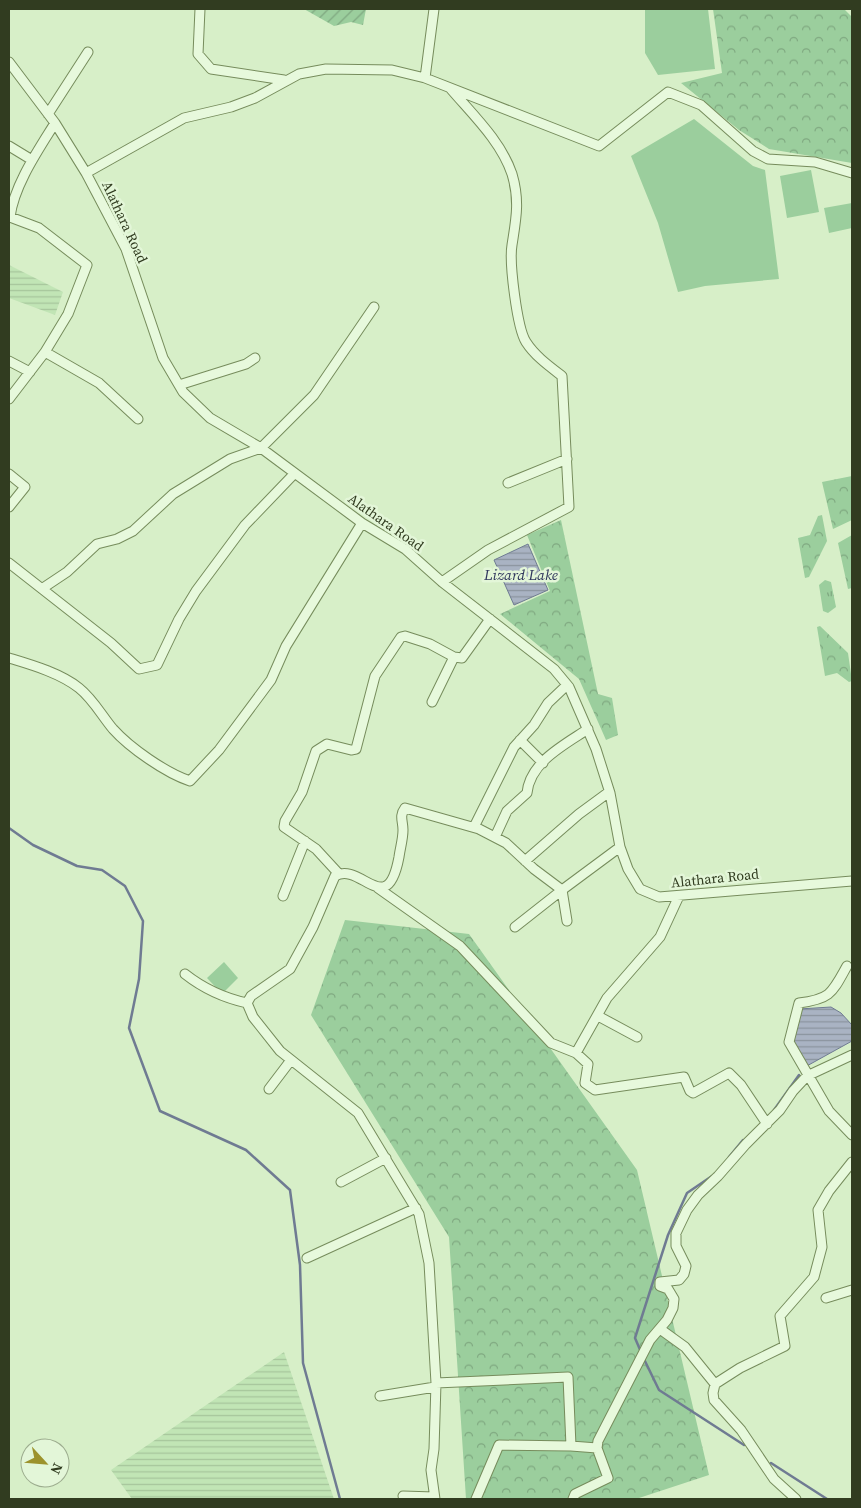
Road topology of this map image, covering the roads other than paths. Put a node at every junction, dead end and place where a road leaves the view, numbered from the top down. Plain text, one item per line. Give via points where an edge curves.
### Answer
1 (200, 9) edge
2 (434, 9) edge
3 (88, 52) dead end
4 (9, 62) edge
5 (425, 78) junction
6 (284, 80) junction
7 (448, 86) junction
8 (48, 114) junction
9 (55, 123) junction
10 (9, 146) edge
11 (32, 160) junction
12 (852, 172) edge
13 (86, 173) junction
14 (10, 207) edge
15 (374, 307) dead end
16 (45, 352) junction
17 (255, 358) dead end
18 (9, 361) edge
19 (30, 372) junction
20 (179, 385) junction
21 (9, 399) edge
22 (138, 419) dead end
23 (261, 448) junction
24 (567, 459) junction
25 (9, 474) edge
26 (294, 474) junction
27 (508, 483) dead end
28 (9, 507) edge
29 (362, 523) junction
30 (9, 563) edge
31 (442, 582) junction
32 (43, 588) junction
33 (490, 619) junction
34 (454, 657) junction
35 (9, 658) edge
36 (568, 685) junction
37 (432, 702) dead end
38 (588, 729) junction
39 (520, 740) junction
40 (543, 762) junction
41 (610, 792) junction
42 (474, 827) junction
43 (495, 837) junction
44 (305, 841) junction
45 (620, 847) junction
46 (525, 861) junction
47 (339, 874) junction
48 (852, 881) edge
49 (378, 888) junction
50 (562, 890) junction
51 (284, 896) dead end
52 (679, 896) junction
53 (567, 922) dead end
54 (515, 927) dead end
55 (846, 966) dead end
56 (185, 974) dead end
57 (247, 1003) junction
58 (598, 1016) junction
59 (637, 1037) dead end
60 (576, 1053) junction
61 (852, 1055) edge
62 (291, 1060) junction
63 (807, 1076) junction
64 (268, 1088) dead end
65 (766, 1124) junction
66 (852, 1135) edge
67 (386, 1158) junction
68 (852, 1162) edge
69 (341, 1182) dead end
70 (416, 1208) junction
71 (307, 1258) dead end
72 (852, 1290) edge
73 (826, 1298) dead end
74 (660, 1328) junction
75 (715, 1384) junction
76 (436, 1385) junction
77 (380, 1396) dead end
78 (571, 1446) junction
79 (597, 1448) junction
80 (403, 1496) dead end
81 (434, 1498) edge
82 (476, 1499) edge
83 (573, 1499) edge
84 (796, 1499) edge

1 - 6 street via 198,54 211,69
2 - 5 street
3 - 8 street
4 - 8 street, Alathara Road
5 - 6 street via 392,70 326,69
5 - 7 street
6 - 13 street via 255,98 184,118
7 - 12 street via 599,146 668,92 701,105 753,151 768,158 815,162
7 - 24 street via 495,141 512,173 518,205 511,246 512,286 525,341 562,376
8 - 9 street, Alathara Road
9 - 11 street
9 - 13 street, Alathara Road
10 - 11 street
11 - 14 street
13 - 20 street, Alathara Road via 126,249 163,358
14 - 16 street via 10,217 39,228 87,265 68,314
15 - 23 street via 314,395
16 - 19 street
16 - 22 street via 99,383
17 - 20 street via 246,364
18 - 19 street
19 - 21 street
20 - 23 street, Alathara Road via 210,418
23 - 26 street, Alathara Road
23 - 32 street via 230,459 172,494 133,531 97,544 67,572
24 - 27 street
24 - 31 street via 569,507 488,550
25 - 28 street via 25,487
26 - 29 street, Alathara Road
26 - 32 street via 245,525 196,591 179,618 157,666 139,669
29 - 31 street, Alathara Road via 405,550
29 - 35 street via 286,646 271,680 219,750 190,781 138,751 114,730 79,688
30 - 32 street
31 - 33 street, Alathara Road
33 - 34 street via 468,653 462,658
33 - 36 street, Alathara Road via 554,669
34 - 37 street
34 - 44 street via 410,637 399,640 375,676 356,749 324,744 316,751 302,792 284,827
36 - 38 street, Alathara Road
36 - 39 street via 548,703
38 - 40 street
38 - 41 street, Alathara Road
39 - 40 street
39 - 42 street
40 - 43 street via 528,782 527,793 507,811
41 - 45 street, Alathara Road
41 - 46 street
42 - 43 street
42 - 49 street via 405,808 400,818 403,831 393,878 386,886
43 - 46 street via 506,842
44 - 47 street
44 - 51 street
45 - 50 street
45 - 52 street, Alathara Road via 628,869 643,891 660,897
46 - 50 street
47 - 49 street via 352,876
47 - 57 street via 332,881 313,927 290,969 251,996
48 - 52 street, Alathara Road
49 - 60 street via 460,946 551,1043
50 - 53 street
50 - 54 street
52 - 58 street via 660,937 607,998
55 - 63 street via 832,993 799,1003 789,1042
56 - 57 street via 200,986
57 - 62 street via 253,1017
58 - 59 street
58 - 60 street
60 - 65 street via 588,1064 585,1083 595,1090 684,1077 693,1093 729,1073 741,1085
61 - 63 street
62 - 64 street
62 - 67 street via 358,1113
63 - 65 street
63 - 66 street via 829,1111
65 - 74 street via 687,1210 676,1233 676,1246 686,1266 679,1280 660,1282 660,1286 668,1289 674,1299 673,1308
67 - 69 street
67 - 70 street
68 - 75 street via 818,1210 822,1247 814,1277 780,1316 785,1346
70 - 71 street
70 - 76 street via 429,1263
72 - 73 street
74 - 75 street via 685,1347
74 - 79 street via 613,1409
75 - 84 street via 714,1400 741,1430 774,1479
76 - 77 street
76 - 78 street via 568,1377
76 - 81 street via 431,1470
78 - 79 street
78 - 82 street via 499,1445
79 - 83 street via 608,1478 575,1494
80 - 81 street

